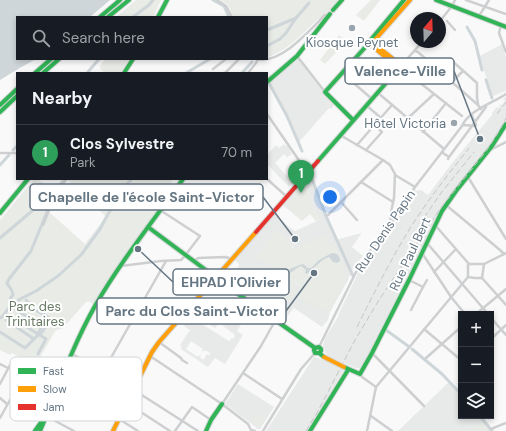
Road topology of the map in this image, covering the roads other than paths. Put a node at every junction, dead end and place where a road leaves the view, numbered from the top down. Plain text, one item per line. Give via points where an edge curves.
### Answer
1 (120, 0) edge
2 (128, 0) edge
3 (164, 0) edge
4 (167, 0) edge
5 (217, 0) edge
6 (342, 0) edge
7 (404, 0) edge
8 (410, 0) edge
9 (436, 0) edge
10 (455, 0) edge
11 (466, 0) edge
12 (489, 0) edge
13 (452, 6) junction
14 (486, 6) junction
15 (333, 10) dead end
16 (330, 14) joint
17 (506, 14) edge
18 (101, 16) edge
19 (109, 16) edge
20 (157, 16) edge
21 (158, 16) edge
22 (231, 16) edge
23 (478, 16) junction
24 (446, 17) edge
25 (446, 20) edge
26 (501, 25) junction
27 (506, 27) edge
28 (456, 30) dead end
29 (371, 43) junction
30 (417, 48) edge
31 (414, 51) junction
32 (506, 52) edge
33 (297, 56) junction
34 (268, 59) edge
35 (50, 60) edge
36 (58, 60) edge
37 (132, 60) edge
38 (225, 60) edge
39 (238, 60) edge
40 (258, 60) edge
41 (400, 67) junction
42 (213, 69) dead end
43 (463, 70) junction
44 (36, 72) edge
45 (44, 72) edge
46 (125, 72) edge
47 (226, 72) edge
48 (249, 72) edge
49 (440, 72) junction
50 (342, 73) junction
51 (268, 81) edge
52 (452, 82) junction
53 (16, 90) edge
54 (325, 92) junction
55 (377, 92) junction
56 (434, 94) junction
57 (506, 94) edge
58 (16, 97) edge
59 (372, 99) junction
60 (446, 104) junction
61 (0, 105) edge
62 (366, 105) junction
63 (392, 105) junction
64 (478, 105) junction
65 (486, 107) dead end
66 (481, 109) junction
67 (0, 112) edge
68 (268, 115) edge
69 (462, 116) junction
70 (470, 116) junction
71 (381, 118) junction
72 (408, 118) junction
73 (353, 120) junction
74 (464, 122) junction
75 (506, 124) edge
76 (374, 125) junction
77 (464, 125) dead end
78 (474, 125) junction
79 (423, 132) junction
80 (340, 135) junction
81 (506, 142) edge
82 (357, 145) junction
83 (444, 149) junction
84 (366, 150) junction
85 (490, 150) junction
86 (0, 153) edge
87 (16, 153) edge
88 (443, 153) dead end
89 (383, 160) junction
90 (307, 172) junction
91 (395, 174) junction
92 (468, 177) junction
93 (27, 180) edge
94 (66, 180) edge
95 (182, 180) edge
96 (268, 180) edge
97 (361, 182) junction
98 (415, 187) junction
99 (286, 196) junction
100 (341, 202) junction
101 (393, 202) junction
102 (446, 205) junction
103 (160, 210) junction
104 (0, 213) edge
105 (328, 215) dead end
106 (358, 220) dead end
107 (392, 222) junction
108 (43, 225) dead end
109 (435, 225) junction
110 (148, 227) junction
111 (506, 239) edge
112 (426, 243) junction
113 (456, 249) junction
114 (422, 253) junction
115 (186, 254) junction
116 (505, 254) edge
117 (231, 259) junction
118 (166, 260) junction
119 (195, 261) junction
120 (444, 263) junction
121 (469, 264) junction
122 (484, 264) junction
123 (120, 266) junction
124 (434, 272) junction
125 (216, 277) junction
126 (468, 277) junction
127 (482, 278) junction
128 (409, 280) junction
129 (427, 280) dead end
130 (462, 284) junction
131 (423, 287) junction
132 (506, 288) edge
133 (498, 296) junction
134 (450, 297) junction
135 (506, 305) edge
136 (483, 308) junction
137 (411, 310) dead end
138 (462, 311) edge
139 (480, 311) edge
140 (486, 311) edge
141 (275, 320) junction
142 (494, 322) edge
143 (506, 325) edge
144 (424, 329) junction
145 (458, 330) edge
146 (501, 330) junction
147 (506, 335) edge
148 (494, 336) edge
149 (159, 342) junction
150 (442, 343) junction
151 (317, 350) junction
152 (72, 354) junction
153 (372, 354) junction
154 (150, 356) junction
155 (71, 357) edge
156 (78, 357) edge
157 (111, 357) edge
158 (458, 357) edge
159 (426, 358) dead end
160 (186, 363) dead end
161 (0, 364) edge
162 (10, 365) dead end
163 (8, 368) junction
164 (348, 370) junction
165 (142, 372) edge
166 (390, 372) junction
167 (243, 373) junction
168 (360, 374) junction
169 (0, 384) edge
170 (376, 387) junction
171 (142, 393) edge
172 (0, 398) edge
173 (10, 399) edge
174 (282, 399) junction
175 (7, 404) junction
176 (222, 404) junction
177 (424, 406) dead end
178 (142, 413) edge
179 (371, 416) junction
180 (0, 418) edge
181 (182, 420) junction
182 (211, 420) junction
183 (50, 421) edge
184 (118, 421) edge
185 (122, 421) edge
186 (506, 423) edge
187 (491, 429) dead end
188 (250, 430) edge
189 (74, 431) edge
190 (113, 431) edge
191 (138, 431) edge
192 (170, 431) edge
193 (175, 431) edge
194 (198, 431) edge
195 (206, 431) edge
196 (255, 431) edge
197 (262, 431) edge
198 (310, 431) edge
199 (367, 431) edge
200 (392, 431) edge

1 - 18 main road
2 - 19 main road
3 - 20 main road
4 - 21 main road
5 - 22 street via 226,6
6 - 15 main road
7 - 29 main road
8 - 29 main road
9 - 13 main road
10 - 13 street
11 - 14 street
12 - 14 street
13 - 23 main road
13 - 24 street
14 - 17 street
14 - 23 street
16 - 33 main road
16 - 34 street via 325,15 301,40 277,56
23 - 26 main road
25 - 28 street
26 - 27 main road
26 - 32 street via 499,33
29 - 41 main road
29 - 50 main road
30 - 31 street
31 - 41 street
31 - 49 street
33 - 51 main road
33 - 54 street
35 - 44 main road
36 - 45 main road
37 - 46 main road
38 - 42 street
39 - 47 street
40 - 48 street
41 - 55 main road
41 - 56 street
43 - 49 street via 450,60
43 - 52 street
43 - 64 street via 477,83
49 - 52 street
50 - 54 main road
50 - 59 street
52 - 64 street
53 - 61 main road
54 - 73 main road
55 - 59 main road
55 - 63 street
56 - 60 street
56 - 72 street
57 - 66 street, Rue Denis Papin
58 - 67 main road
59 - 62 main road
60 - 69 street
60 - 79 street
62 - 71 street
62 - 73 main road
63 - 71 street
63 - 72 street
64 - 66 street
65 - 78 street
66 - 70 street, Rue Denis Papin
68 - 90 street
69 - 70 street
69 - 74 street
70 - 74 street, Rue Denis Papin
70 - 78 street
71 - 76 street
72 - 79 street
73 - 80 main road
74 - 83 street, Rue Denis Papin
75 - 85 main road, Rue Paul Bert
76 - 82 street
76 - 84 street via 382,132
77 - 78 street
78 - 88 street via 449,158
79 - 83 street
80 - 82 street
80 - 90 main road
81 - 85 street
82 - 84 street
83 - 98 street, Rue Denis Papin
84 - 89 street
85 - 92 main road, Rue Paul Bert
86 - 87 street
89 - 91 street via 390,165
89 - 97 street
90 - 99 main road
91 - 98 street
91 - 101 street
92 - 102 main road, Rue Paul Bert
92 - 111 street
93 - 104 main road
94 - 108 street via 57,190
95 - 103 main road
96 - 99 street
97 - 100 street
97 - 101 street
98 - 107 street, Rue Denis Papin
99 - 117 main road
100 - 105 street
100 - 106 street
101 - 107 street via 390,217
102 - 109 main road, Rue Paul Bert
102 - 116 street
103 - 110 main road
103 - 115 street via 200,236
107 - 151 street, Rue Denis Papin via 364,259
109 - 112 main road, Rue Paul Bert
109 - 113 street
110 - 115 main road
110 - 123 main road
112 - 114 main road, Rue Paul Bert
112 - 120 street
113 - 120 street
113 - 121 street
114 - 124 street
114 - 128 main road, Rue Paul Bert
115 - 118 street via 181,260
115 - 119 main road
116 - 122 street
117 - 119 street via 198,258
117 - 125 main road
118 - 123 street
118 - 157 street
119 - 125 main road
120 - 124 street
120 - 130 street
121 - 122 street
121 - 126 street
122 - 127 street
123 - 152 main road via 95,306
124 - 134 street
125 - 141 main road
125 - 149 main road
126 - 127 street
126 - 130 street
127 - 133 street
128 - 131 street
128 - 153 main road, Rue Paul Bert
129 - 131 street
130 - 134 street
130 - 136 street
131 - 137 street
132 - 133 street
133 - 135 street
133 - 136 street
134 - 138 street
134 - 144 street
136 - 139 street
136 - 140 street
141 - 151 main road
141 - 167 street
142 - 146 street
143 - 146 street
144 - 150 street
144 - 166 street
145 - 150 street
146 - 147 street
146 - 148 street
149 - 154 main road
149 - 160 street
150 - 158 street
150 - 159 street
151 - 164 main road, bridge via 324,357
151 - 174 street, Rue Denis Papin
152 - 155 main road
152 - 156 street
153 - 166 street
153 - 168 main road, Rue Paul Bert
154 - 165 main road
154 - 176 street
161 - 163 street
162 - 163 street
163 - 169 street
164 - 168 main road
164 - 198 main road
166 - 170 street
166 - 177 street
167 - 174 street
167 - 176 street
168 - 170 street
170 - 179 street
171 - 181 street
172 - 175 street
173 - 175 street
174 - 197 street, Rue Denis Papin
175 - 180 street
176 - 182 main road
176 - 188 street via 248,424
178 - 192 street
179 - 199 street
179 - 200 street
181 - 182 street via 192,407
181 - 193 street
181 - 194 street
182 - 195 main road
183 - 189 street
184 - 190 main road
185 - 191 street
186 - 187 street
188 - 196 street

